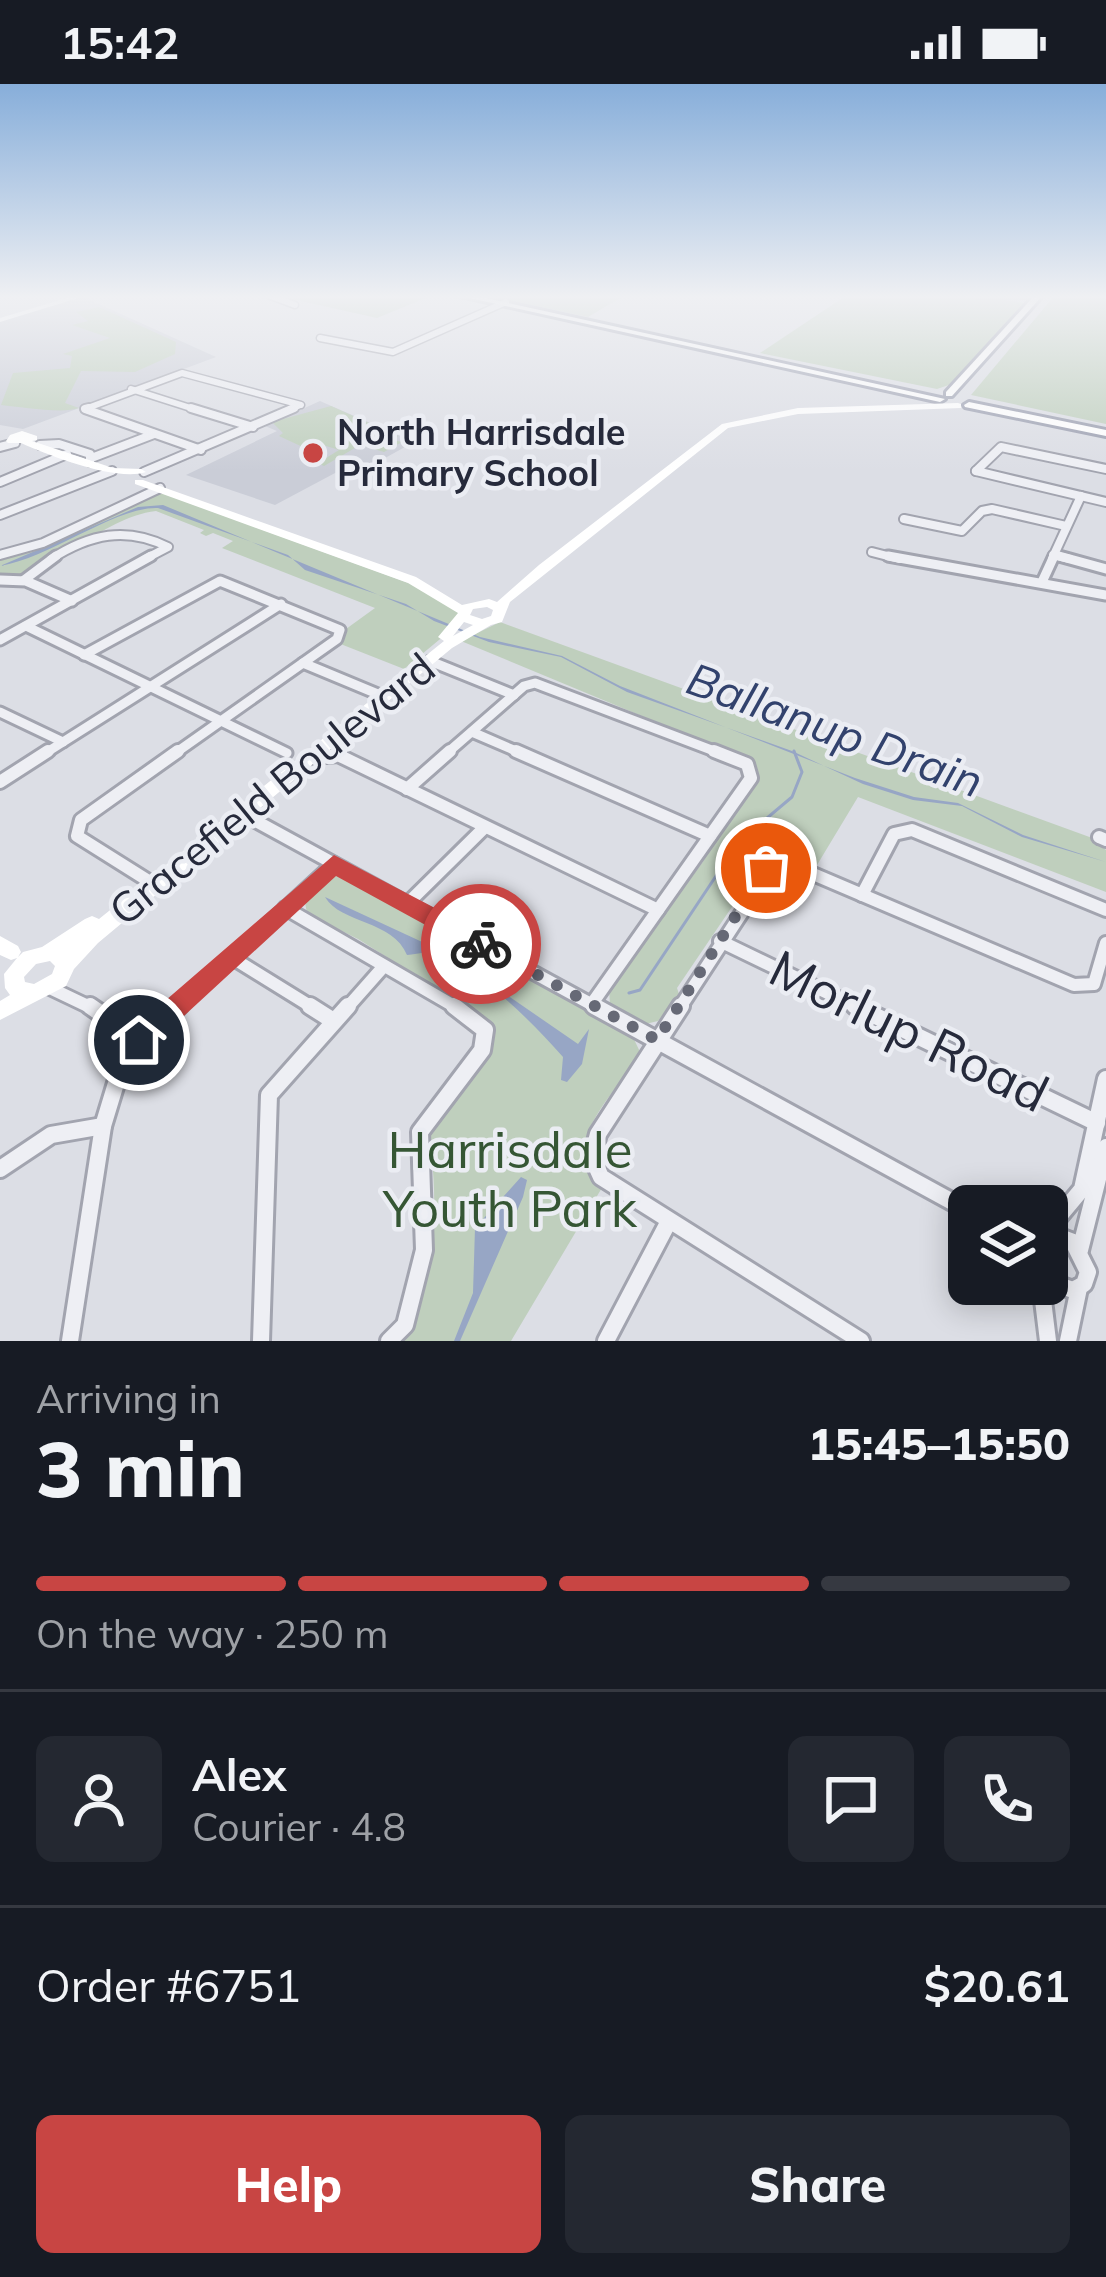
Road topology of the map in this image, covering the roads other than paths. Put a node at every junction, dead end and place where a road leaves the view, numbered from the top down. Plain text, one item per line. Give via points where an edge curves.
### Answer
1 (741, 354) edge
2 (984, 354) edge
3 (999, 354) edge
4 (131, 389) junction
5 (944, 397) junction
6 (966, 402) junction
7 (253, 427) junction
8 (1106, 430) edge
9 (154, 434) junction
10 (16, 440) edge
11 (690, 447) junction
12 (201, 450) junction
13 (67, 454) junction
14 (92, 460) junction
15 (1106, 469) edge
16 (976, 471) junction
17 (965, 475) dead end
18 (141, 478) junction
19 (0, 482) edge
20 (1081, 496) junction
21 (1106, 502) edge
22 (0, 515) edge
23 (904, 519) dead end
24 (1066, 526) junction
25 (872, 552) dead end
26 (0, 555) edge
27 (1053, 555) junction
28 (900, 562) junction
29 (1106, 569) edge
30 (894, 573) dead end
31 (0, 580) edge
32 (24, 580) junction
33 (412, 580) junction
34 (1042, 582) junction
35 (1106, 595) edge
36 (73, 601) junction
37 (481, 602) junction
38 (280, 604) junction
39 (463, 613) junction
40 (493, 618) junction
41 (26, 626) junction
42 (0, 640) edge
43 (84, 655) junction
44 (430, 661) junction
45 (303, 662) junction
46 (149, 687) junction
47 (380, 695) junction
48 (514, 695) junction
49 (0, 712) edge
50 (220, 721) junction
51 (472, 732) junction
52 (63, 742) junction
53 (336, 748) junction
54 (311, 754) junction
55 (289, 760) junction
56 (0, 782) edge
57 (407, 789) junction
58 (243, 814) junction
59 (484, 826) junction
60 (710, 836) junction
61 (334, 864) junction
62 (147, 880) junction
63 (862, 895) junction
64 (407, 904) junction
65 (285, 908) junction
66 (658, 910) junction
67 (1106, 910) edge
68 (720, 941) junction
69 (1106, 943) edge
70 (231, 957) junction
71 (384, 966) junction
72 (34, 972) edge
73 (591, 1004) junction
74 (0, 1011) edge
75 (332, 1020) junction
76 (139, 1040) junction
77 (657, 1040) junction
78 (1106, 1079) edge
79 (1096, 1123) junction
80 (103, 1126) junction
81 (1106, 1147) edge
82 (0, 1169) edge
83 (948, 1199) edge
84 (1068, 1206) edge
85 (669, 1221) junction
86 (1068, 1240) edge
87 (1080, 1250) junction
88 (1079, 1288) junction
89 (1068, 1289) edge
90 (1046, 1305) edge
91 (832, 1333) edge
92 (70, 1341) edge
93 (261, 1341) edge
94 (389, 1341) edge
95 (606, 1341) edge
96 (861, 1341) edge
97 (1048, 1341) edge
98 (1068, 1341) edge

1 - 5 main road
2 - 5 main road
3 - 6 main road
4 - 7 street
4 - 7 street via 188,373 303,404
4 - 9 street via 85,410
5 - 6 main road
5 - 11 street via 756,413 717,426
6 - 8 main road
6 - 11 street via 774,413 725,426
7 - 12 street
9 - 12 street
9 - 14 street
10 - 13 street
10 - 14 street via 58,444
11 - 37 street, Gracefield Boulevard
11 - 40 street, Gracefield Boulevard via 509,596
12 - 18 street
13 - 14 street
13 - 19 street
14 - 18 street
15 - 16 street via 993,446
16 - 17 street
16 - 20 street
18 - 22 street
18 - 26 street via 44,543
18 - 33 street
20 - 21 street
20 - 24 street
23 - 24 street via 962,531 992,509
24 - 27 street
25 - 28 street
27 - 29 street
27 - 34 street
28 - 30 street
28 - 34 street
31 - 32 street
32 - 36 street
32 - 36 street via 117,530 168,545
33 - 37 street
33 - 39 street
34 - 35 street
36 - 41 street
37 - 39 street, Gracefield Boulevard
37 - 40 street
38 - 43 street via 215,582
38 - 45 street via 340,630
38 - 46 street
39 - 40 street
39 - 47 street, Gracefield Boulevard
40 - 44 street, Gracefield Boulevard
41 - 42 street
41 - 43 street
43 - 46 street
44 - 48 street
44 - 53 street, Gracefield Boulevard
45 - 47 street
45 - 50 street
46 - 50 street
46 - 52 street
47 - 54 street, Gracefield Boulevard
48 - 51 street
48 - 60 street via 540,683 747,764 751,778
49 - 52 street
50 - 55 street
50 - 62 street via 77,826 85,843
51 - 57 street
51 - 60 street
52 - 56 street
53 - 54 street, Gracefield Boulevard
53 - 57 street
54 - 55 street, Gracefield Boulevard
54 - 58 street, Gracefield Boulevard
55 - 62 street, Gracefield Boulevard
57 - 59 street
58 - 61 street
58 - 72 street, Gracefield Boulevard via 91,937
59 - 64 street
59 - 66 street
60 - 66 street
61 - 64 street
61 - 65 street
62 - 72 street, Gracefield Boulevard
63 - 67 street via 894,834 909,830
63 - 68 street via 792,865 773,865
63 - 69 street via 1085,987 1099,977
64 - 73 street
65 - 70 street
65 - 71 street
66 - 73 street
68 - 77 street
68 - 79 street, Morlup Road
70 - 75 street
70 - 76 street
71 - 75 street
71 - 94 street via 476,1019 485,1034 482,1050 420,1132 424,1250 405,1325
72 - 74 street, Gracefield Boulevard
72 - 76 street
73 - 77 street
75 - 93 street via 267,1102
76 - 80 street via 119,1067
77 - 83 street
77 - 85 street via 592,1157 602,1177
78 - 79 street
79 - 84 street via 1082,1189
80 - 82 street via 43,1138
80 - 92 street
81 - 87 street
85 - 91 street
85 - 95 street
86 - 87 street
87 - 88 street via 1088,1272
88 - 89 street
88 - 98 street
90 - 97 street
91 - 96 street

